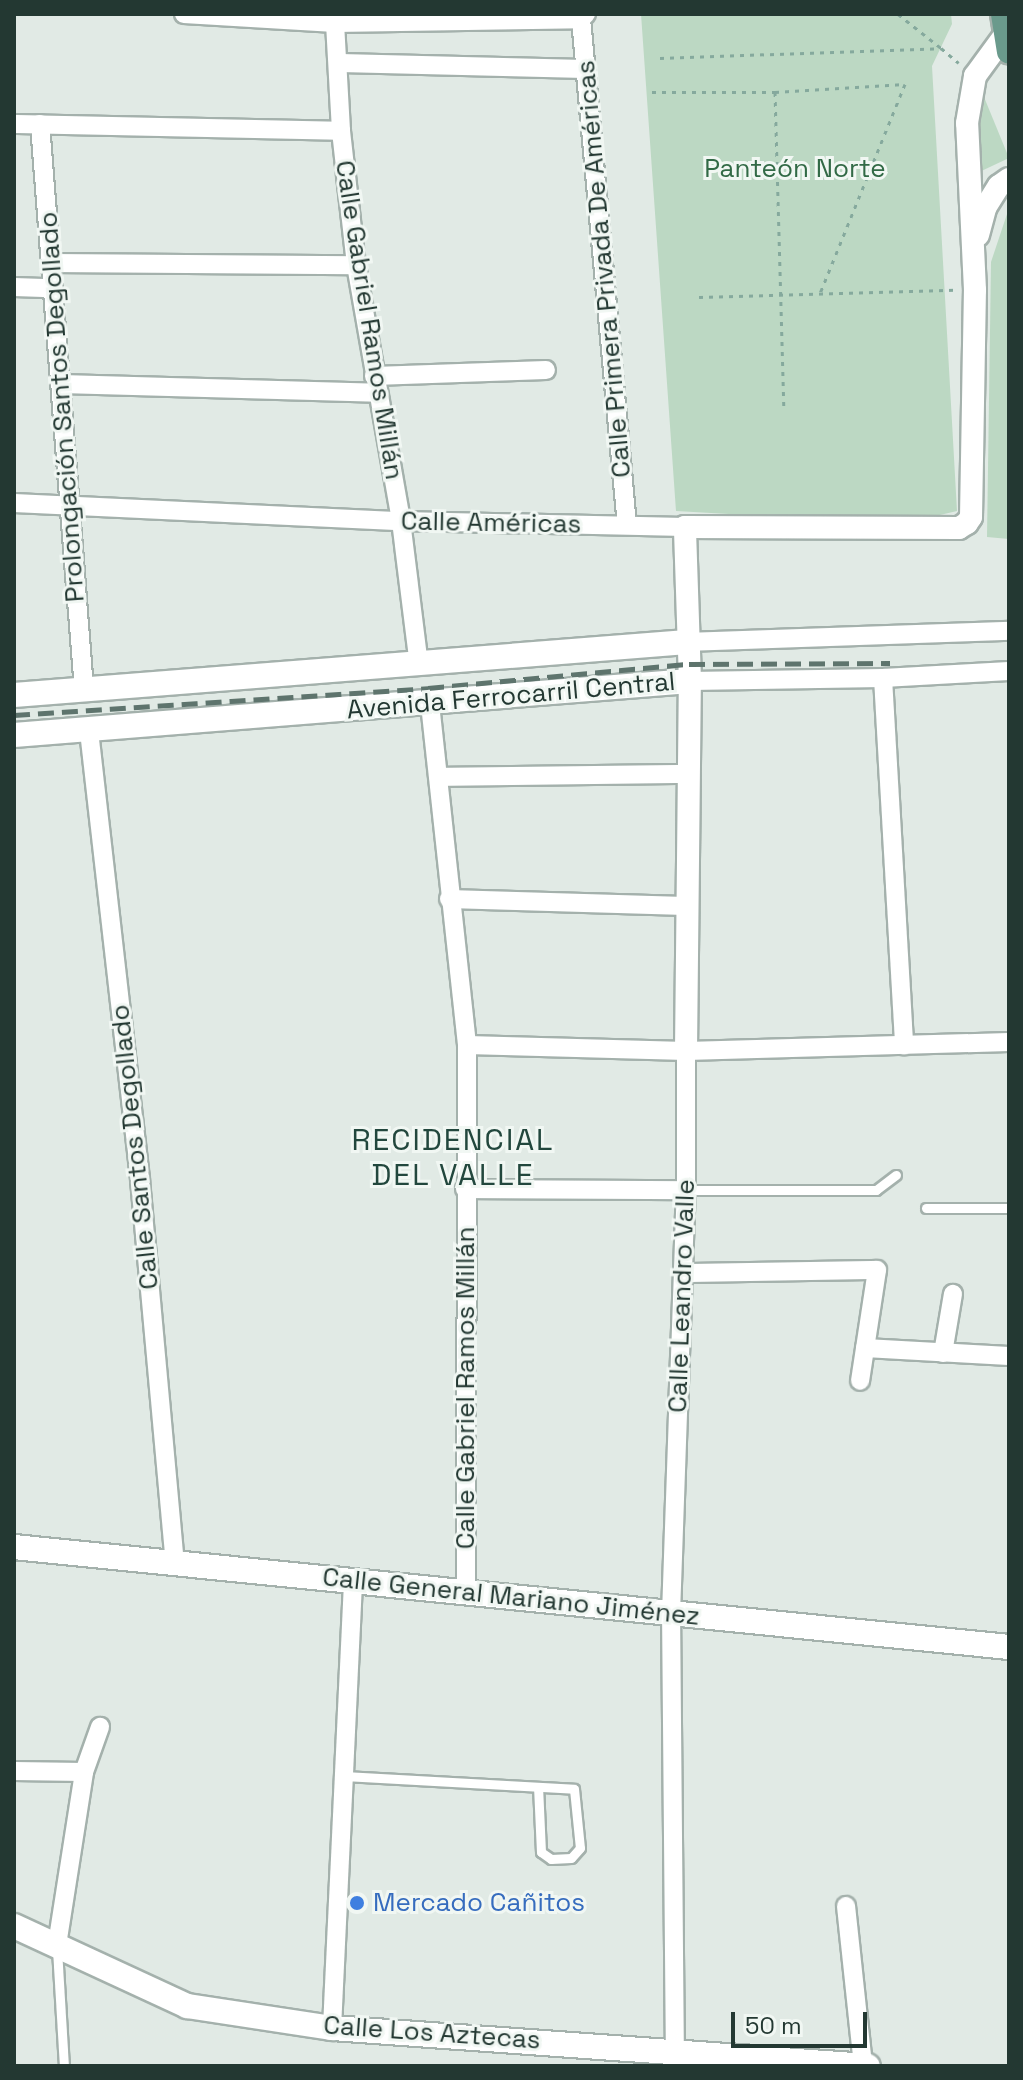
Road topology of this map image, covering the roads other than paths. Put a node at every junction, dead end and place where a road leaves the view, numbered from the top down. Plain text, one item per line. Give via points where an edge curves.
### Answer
1 (184, 14) edge
2 (584, 17) edge
3 (335, 23) junction
4 (1003, 29) edge
5 (339, 63) junction
6 (586, 69) junction
7 (14, 124) edge
8 (40, 124) junction
9 (341, 131) junction
10 (1009, 179) edge
11 (973, 256) junction
12 (51, 263) junction
13 (356, 265) junction
14 (14, 287) edge
15 (51, 288) junction
16 (546, 370) dead end
17 (61, 384) junction
18 (376, 385) junction
19 (14, 503) edge
20 (69, 504) junction
21 (401, 521) junction
22 (627, 525) junction
23 (685, 527) junction
24 (1009, 631) edge
25 (687, 642) junction
26 (419, 665) junction
27 (1009, 671) edge
28 (883, 678) junction
29 (690, 681) junction
30 (84, 690) junction
31 (14, 695) edge
32 (430, 704) junction
33 (89, 731) junction
34 (14, 735) edge
35 (688, 774) junction
36 (439, 777) junction
37 (449, 899) junction
38 (685, 906) junction
39 (1009, 1042) edge
40 (467, 1045) junction
41 (904, 1045) junction
42 (686, 1051) junction
43 (896, 1175) dead end
44 (465, 1189) junction
45 (686, 1190) junction
46 (926, 1208) dead end
47 (1009, 1208) edge
48 (683, 1273) junction
49 (953, 1294) dead end
50 (865, 1348) junction
51 (943, 1353) junction
52 (1009, 1356) edge
53 (860, 1381) dead end
54 (14, 1547) edge
55 (175, 1563) junction
56 (353, 1582) junction
57 (466, 1594) junction
58 (671, 1614) junction
59 (1009, 1647) edge
60 (100, 1727) dead end
61 (14, 1771) edge
62 (84, 1772) junction
63 (344, 1776) junction
64 (538, 1787) junction
65 (846, 1906) dead end
66 (14, 1926) edge
67 (57, 1945) junction
68 (332, 2028) junction
69 (675, 2058) edge
70 (64, 2066) edge
71 (866, 2066) edge

1 - 3 street
2 - 3 street
2 - 6 street, Calle Primera Privada De Américas
3 - 5 street, Calle Gabriel Ramos Millán
4 - 11 street via 975,76 967,123
5 - 6 street
5 - 9 street, Calle Gabriel Ramos Millán
6 - 22 street, Calle Primera Privada De Américas
7 - 8 street
8 - 9 street
8 - 12 street, Prolongación Santos Degollado
9 - 13 street, Calle Gabriel Ramos Millán
10 - 11 street via 985,208
11 - 23 street, Calle Américas via 967,523 959,528
12 - 13 street
12 - 15 street, Prolongación Santos Degollado
13 - 18 street, Calle Gabriel Ramos Millán
14 - 15 street
15 - 17 street, Prolongación Santos Degollado
16 - 18 street
17 - 18 street
17 - 20 street, Prolongación Santos Degollado
18 - 21 street, Calle Gabriel Ramos Millán
19 - 20 street, Calle Américas
20 - 21 street, Calle Américas
20 - 30 street, Prolongación Santos Degollado
21 - 22 street, Calle Américas
21 - 26 street, Calle Gabriel Ramos Millán
22 - 23 street, Calle Américas
23 - 25 street, Calle Leandro Valle
24 - 25 street, Avenida Ferrocarril Central
25 - 26 main road, Avenida Ferrocarril Central
25 - 29 street, Calle Leandro Valle
26 - 30 main road, Avenida Ferrocarril Central
27 - 28 street, Avenida Ferrocarril Central
28 - 29 street, Avenida Ferrocarril Central
28 - 41 street
29 - 32 main road, Avenida Ferrocarril Central
29 - 35 street, Calle Leandro Valle
30 - 31 main road, Avenida Ferrocarril Central
32 - 33 main road, Avenida Ferrocarril Central
32 - 36 street, Calle Gabriel Ramos Millán
33 - 34 main road, Avenida Ferrocarril Central
33 - 55 street, Calle Santos Degollado via 140,1180
35 - 36 street
35 - 38 street, Calle Leandro Valle
36 - 37 street, Calle Gabriel Ramos Millán
37 - 38 street
37 - 40 street, Calle Gabriel Ramos Millán
38 - 42 street, Calle Leandro Valle
39 - 41 street
40 - 42 street
40 - 44 street, Calle Gabriel Ramos Millán
41 - 42 street
42 - 45 street, Calle Leandro Valle
43 - 45 lane via 876,1190
44 - 45 street
44 - 57 street, Calle Gabriel Ramos Millán
45 - 48 street, Calle Leandro Valle
46 - 47 lane
48 - 50 street via 877,1270
48 - 58 street, Calle Leandro Valle
49 - 51 street
50 - 51 street
50 - 53 street
51 - 52 street
54 - 55 main road, Calle General Mariano Jiménez
55 - 56 main road, Calle General Mariano Jiménez
56 - 57 main road, Calle General Mariano Jiménez
56 - 63 street
57 - 58 main road, Calle General Mariano Jiménez
58 - 59 main road, Calle General Mariano Jiménez
58 - 69 street, Calle Leandro Valle
60 - 62 street
61 - 62 street
62 - 67 street
63 - 64 lane
63 - 68 street
64 - 64 lane via 574,1789 580,1848 571,1858 551,1859 541,1852
65 - 71 street
66 - 67 main road, Calle Los Aztecas
67 - 68 main road, Calle Los Aztecas via 187,2006
67 - 70 lane
68 - 69 main road, Calle Los Aztecas
69 - 71 main road, Calle Los Aztecas

